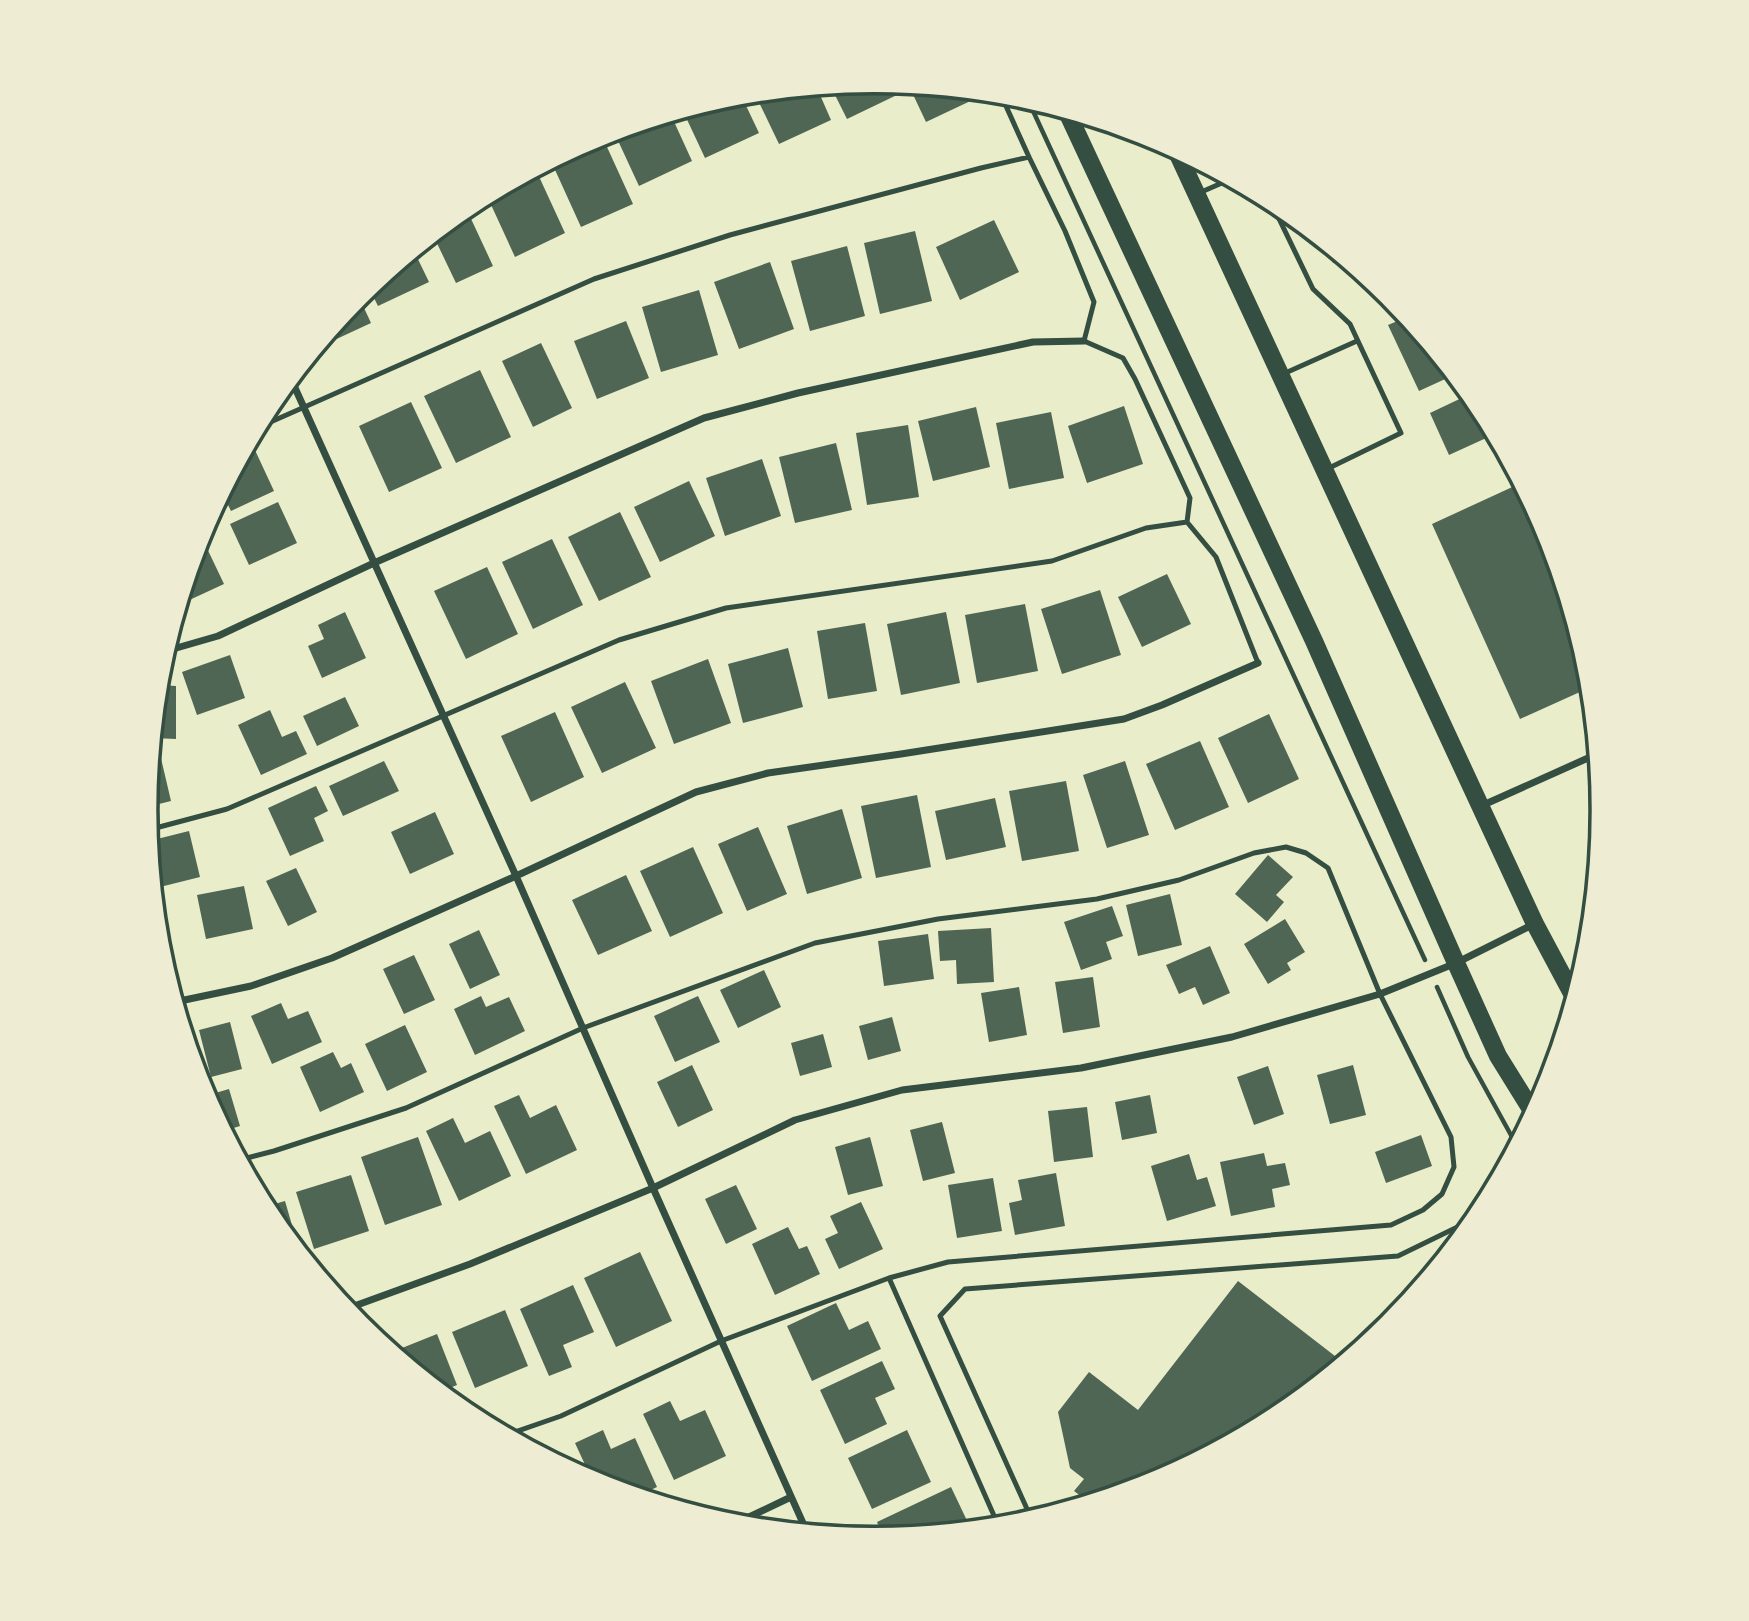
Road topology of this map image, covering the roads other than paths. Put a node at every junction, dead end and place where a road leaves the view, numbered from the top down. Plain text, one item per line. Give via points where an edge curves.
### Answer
1 (1006, 107) edge
2 (1072, 122) edge
3 (1029, 158) junction
4 (1182, 164) edge
5 (1220, 184) edge
6 (1196, 194) junction
7 (1280, 220) edge
8 (1084, 341) junction
9 (1357, 341) junction
10 (1280, 375) junction
11 (296, 389) edge
12 (304, 408) junction
13 (274, 421) edge
14 (1325, 470) junction
15 (1187, 522) junction
16 (374, 563) junction
17 (178, 647) edge
18 (1258, 663) joint
19 (444, 716) junction
20 (1588, 758) edge
21 (1481, 806) junction
22 (159, 827) edge
23 (516, 876) junction
24 (1535, 924) junction
25 (1456, 963) junction
26 (1568, 986) edge
27 (1380, 994) junction
28 (184, 1000) edge
29 (583, 1028) junction
30 (1528, 1104) edge
31 (248, 1158) edge
32 (653, 1188) junction
33 (1456, 1228) edge
34 (888, 1278) junction
35 (357, 1305) edge
36 (721, 1341) junction
37 (518, 1432) edge
38 (791, 1497) junction
39 (1027, 1510) edge
40 (751, 1515) edge
41 (994, 1516) edge
42 (803, 1522) edge

1 - 3 lane
2 - 25 main road via 1314,640
3 - 8 lane via 1094,302
3 - 12 lane via 730,235 594,279
4 - 6 main road
5 - 6 lane
6 - 10 main road
7 - 9 lane via 1312,289 1350,324
8 - 15 lane via 1123,359 1135,379 1190,498
8 - 16 street via 1033,342 704,418
9 - 10 lane
9 - 14 lane via 1401,433
10 - 14 main road
11 - 12 street
12 - 13 lane
12 - 16 street
14 - 21 main road
15 - 18 lane via 1216,558
15 - 19 lane via 1146,528 1052,561 726,608 619,640
16 - 17 street via 218,636
16 - 19 street
18 - 23 street via 1124,719 768,773 696,792
19 - 22 lane via 227,809
19 - 23 street
20 - 21 street
21 - 24 main road
23 - 28 street via 331,958 251,986
23 - 29 street
24 - 25 street
24 - 26 main road
25 - 27 street
25 - 30 main road via 1498,1056
27 - 29 lane via 1328,868 1306,853 1286,847 1097,899 938,919 815,943
27 - 32 street via 1232,1037 1095,1065 902,1090 795,1120
27 - 34 lane via 1451,1137 1454,1167 1442,1194 1423,1210 1391,1225 948,1262
29 - 31 lane via 406,1108
29 - 32 street
32 - 35 street
32 - 36 street
33 - 39 lane via 1398,1256 965,1289 940,1316
34 - 36 lane
34 - 41 lane
36 - 37 lane
36 - 38 street
38 - 40 street
38 - 42 street

